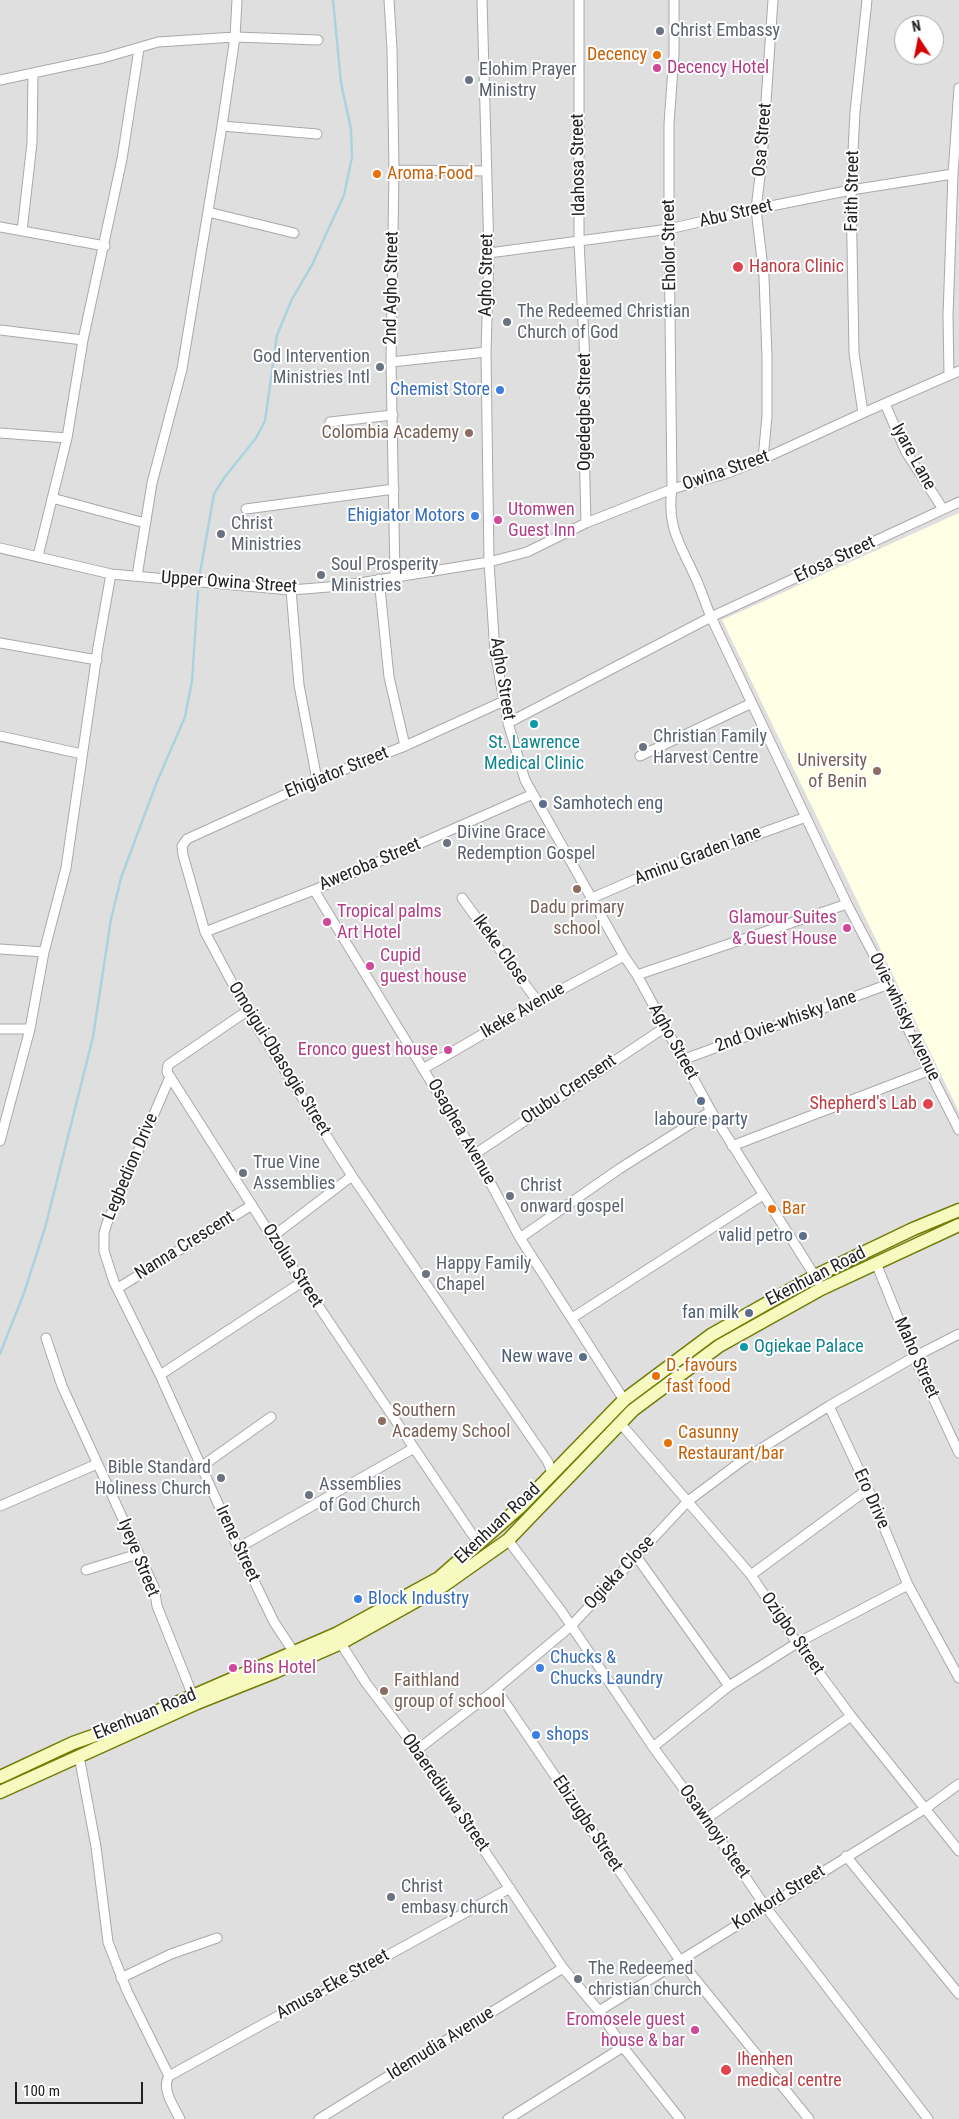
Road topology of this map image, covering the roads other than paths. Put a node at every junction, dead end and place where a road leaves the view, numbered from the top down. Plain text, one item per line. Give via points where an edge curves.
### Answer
1 (237, 0) edge
2 (389, 0) edge
3 (482, 0) edge
4 (578, 0) edge
5 (674, 0) edge
6 (773, 0) edge
7 (867, 0) edge
8 (234, 37) junction
9 (318, 40) dead end
10 (139, 48) junction
11 (32, 74) junction
12 (0, 80) edge
13 (959, 88) edge
14 (222, 126) junction
15 (317, 134) dead end
16 (394, 170) junction
17 (486, 171) junction
18 (953, 174) junction
19 (851, 190) junction
20 (756, 209) junction
21 (208, 212) junction
22 (0, 227) edge
23 (669, 229) junction
24 (22, 231) junction
25 (294, 232) dead end
26 (579, 241) junction
27 (105, 246) junction
28 (489, 253) junction
29 (955, 264) edge
30 (0, 330) edge
31 (84, 340) junction
32 (486, 352) junction
33 (391, 362) junction
34 (959, 371) edge
35 (949, 376) junction
36 (886, 404) junction
37 (863, 413) junction
38 (393, 415) junction
39 (330, 422) dead end
40 (0, 433) edge
41 (67, 438) junction
42 (762, 459) junction
43 (394, 489) junction
44 (672, 489) junction
45 (52, 498) junction
46 (959, 502) edge
47 (246, 508) dead end
48 (943, 509) junction
49 (145, 523) junction
50 (586, 523) junction
51 (0, 548) edge
52 (38, 556) junction
53 (489, 562) junction
54 (111, 574) junction
55 (136, 576) junction
56 (395, 576) junction
57 (379, 579) junction
58 (291, 590) junction
59 (711, 617) junction
60 (0, 643) edge
61 (96, 660) junction
62 (504, 701) junction
63 (752, 703) junction
64 (508, 723) junction
65 (0, 736) edge
66 (405, 746) junction
67 (82, 754) junction
68 (640, 756) dead end
69 (316, 780) junction
70 (533, 794) junction
71 (806, 817) junction
72 (183, 855) joint
73 (314, 890) junction
74 (462, 898) dead end
75 (592, 898) junction
76 (847, 904) junction
77 (205, 932) junction
78 (0, 949) edge
79 (44, 952) junction
80 (624, 956) junction
81 (637, 975) junction
82 (889, 984) junction
83 (538, 1002) junction
84 (247, 1011) junction
85 (30, 1028) junction
86 (664, 1028) junction
87 (0, 1029) edge
88 (682, 1060) junction
89 (423, 1069) junction
90 (930, 1070) junction
91 (170, 1077) junction
92 (711, 1111) junction
93 (959, 1130) edge
94 (0, 1141) edge
95 (732, 1146) junction
96 (475, 1154) junction
97 (352, 1176) junction
98 (763, 1195) junction
99 (252, 1205) junction
100 (959, 1210) edge
101 (959, 1225) edge
102 (272, 1237) junction
103 (520, 1238) junction
104 (876, 1263) junction
105 (815, 1276) junction
106 (302, 1282) junction
107 (118, 1288) junction
108 (821, 1289) junction
109 (572, 1318) junction
110 (959, 1334) edge
111 (46, 1338) dead end
112 (914, 1357) junction
113 (160, 1376) junction
114 (624, 1400) junction
115 (829, 1406) junction
116 (271, 1417) dead end
117 (620, 1423) junction
118 (414, 1448) junction
119 (959, 1453) edge
120 (97, 1464) junction
121 (202, 1466) junction
122 (552, 1473) junction
123 (868, 1490) junction
124 (688, 1501) junction
125 (0, 1506) edge
126 (508, 1540) junction
127 (478, 1543) junction
128 (238, 1548) junction
129 (138, 1554) junction
130 (636, 1556) junction
131 (86, 1570) dead end
132 (751, 1575) junction
133 (908, 1586) junction
134 (571, 1626) junction
135 (338, 1639) junction
136 (797, 1643) junction
137 (297, 1657) junction
138 (959, 1678) edge
139 (729, 1686) junction
140 (496, 1688) junction
141 (193, 1696) junction
142 (851, 1716) junction
143 (653, 1747) junction
144 (417, 1750) junction
145 (79, 1756) junction
146 (0, 1777) edge
147 (959, 1784) edge
148 (0, 1792) edge
149 (926, 1808) junction
150 (706, 1819) junction
151 (959, 1850) edge
152 (846, 1856) junction
153 (510, 1888) junction
154 (765, 1906) junction
155 (217, 1938) dead end
156 (679, 1959) junction
157 (563, 1968) junction
158 (121, 1978) junction
159 (959, 1994) edge
160 (598, 2011) junction
161 (624, 2047) junction
162 (169, 2076) junction
163 (180, 2119) edge
164 (319, 2119) edge
165 (508, 2119) edge
166 (680, 2119) edge
167 (809, 2119) edge
168 (928, 2119) edge

1 - 8 street
2 - 16 street, 2nd Agho Street
3 - 17 street, Agho Street
4 - 26 street, Idahosa Street
5 - 23 street, Eholor Street
6 - 20 street, Osa Street
7 - 19 street, Faith Street via 855,112
8 - 9 street
8 - 10 street via 158,42
8 - 14 street
10 - 11 street
10 - 27 street
11 - 12 street
11 - 24 street via 32,143
13 - 18 street
14 - 15 street
14 - 21 street
16 - 17 street
16 - 33 street, 2nd Agho Street
17 - 28 street, Agho Street
18 - 19 street, Abu Street
18 - 29 street
19 - 20 street, Abu Street
19 - 37 street, Faith Street via 854,353
20 - 23 street, Abu Street
20 - 42 street, Osa Street via 764,277 767,357
21 - 25 street
21 - 49 street via 182,369
22 - 24 street
23 - 26 street, Abu Street
23 - 44 street, Eholor Street
24 - 27 street
26 - 28 street, Abu Street
26 - 50 street, Ogedegbe Street via 585,362
27 - 31 street
28 - 32 street, Agho Street
29 - 35 street via 948,316
30 - 31 street
31 - 41 street
32 - 33 street
32 - 53 street, Agho Street
33 - 38 street, 2nd Agho Street
34 - 35 street, Owina Street
35 - 36 street, Owina Street
36 - 37 street, Owina Street
36 - 48 street, Iyare Lane via 906,452
37 - 42 street, Owina Street
38 - 39 street
38 - 43 street, 2nd Agho Street
40 - 41 street
41 - 45 street
42 - 44 street, Owina Street via 728,473
43 - 47 street
43 - 56 street, 2nd Agho Street
44 - 50 street, Owina Street
44 - 59 street, Eholor Street via 669,508 676,540 698,582
45 - 49 street
45 - 52 street
46 - 48 street, Efosa Street
48 - 59 street, Efosa Street
49 - 55 street
50 - 53 street, Owina Street via 526,552
51 - 52 street, Upper Owina Street
52 - 54 street, Upper Owina Street
53 - 56 street, Upper Owina Street
53 - 62 street, Agho Street via 495,652
54 - 55 street, Upper Owina Street
54 - 61 street
55 - 58 street, Upper Owina Street
56 - 57 street, Upper Owina Street
57 - 58 street, Upper Owina Street
57 - 66 street via 390,678
58 - 69 street via 299,685
59 - 63 street, Ovie-whisky Avenue
59 - 64 street, Efosa Street
60 - 61 street
61 - 67 street
62 - 64 street, Agho Street
62 - 66 street, Ehigiator Street
63 - 68 street
63 - 71 street, Ovie-whisky Avenue
64 - 70 street, Agho Street via 525,780
65 - 67 street
66 - 69 street, Ehigiator Street
67 - 79 street via 66,868
69 - 72 street, Ehigiator Street via 187,839 182,846
70 - 73 street, Aweroba Street
70 - 75 street, Agho Street
71 - 75 street, Aminu Graden lane via 643,876
71 - 76 street, Ovie-whisky Avenue
72 - 77 street, Omoigui-Obasogie Street
73 - 77 street, Aweroba Street
73 - 89 street, Osaghea Avenue
74 - 83 street, Ikeke Close
75 - 80 street, Agho Street
76 - 81 street
76 - 82 street, Ovie-whisky Avenue
77 - 84 street, Omoigui-Obasogie Street
78 - 79 street
79 - 85 street
80 - 81 street, Agho Street
80 - 83 street, Ikeke Avenue
81 - 86 street, Agho Street
82 - 88 street, 2nd Ovie-whisky lane
82 - 90 street, Ovie-whisky Avenue
83 - 89 street, Ikeke Avenue
84 - 91 street via 168,1065
84 - 97 street, Omoigui-Obasogie Street
85 - 87 street
85 - 94 street
86 - 88 street, Agho Street
86 - 96 street, Otubu Crensent
88 - 92 street, Agho Street
89 - 96 street, Osaghea Avenue
90 - 93 street, Ovie-whisky Avenue
90 - 95 street
91 - 99 street, Ozolua Street
91 - 107 street, Legbedion Drive via 104,1232 104,1251
92 - 95 street, Agho Street
92 - 103 street via 619,1169
95 - 98 street, Agho Street
96 - 103 street, Osaghea Avenue
97 - 102 street
97 - 122 street, Omoigui-Obasogie Street via 548,1462
98 - 105 street, Agho Street
98 - 109 street
99 - 102 street, Ozolua Street
99 - 107 street, Nanna Crescent
100 - 105 main road, Ekenhuan Road
101 - 104 main road, Ekenhuan Road
102 - 106 street, Ozolua Street
103 - 109 street, Osaghea Avenue
104 - 108 main road, Ekenhuan Road
104 - 112 street, Maho Street
105 - 108 street, Agho Street
105 - 114 main road, Ekenhuan Road via 711,1335
106 - 113 street
106 - 118 street, Ozolua Street
107 - 113 street, Irene Street
108 - 117 main road, Ekenhuan Road via 719,1346
109 - 114 street, Osaghea Avenue
110 - 112 street
111 - 120 street, Iyeye Street via 62,1386
112 - 115 street
112 - 119 street, Maho Street
113 - 121 street, Irene Street
114 - 122 main road, Ekenhuan Road
115 - 123 street, Ero Drive
115 - 124 street, Ogieka Close via 743,1460
116 - 121 street
117 - 124 street, Ozigbo Street
117 - 126 main road, Ekenhuan Road
118 - 127 street, Ozolua Street
118 - 128 street
120 - 125 street
120 - 129 street, Iyeye Street
121 - 128 street, Irene Street
122 - 127 main road, Ekenhuan Road via 513,1514
123 - 132 street
123 - 133 street, Ero Drive
124 - 130 street, Ogieka Close
124 - 132 street, Ozigbo Street
126 - 134 street, Osawnoyi Steet
126 - 135 main road, Ekenhuan Road via 443,1586
127 - 135 main road, Ekenhuan Road via 439,1578
128 - 137 street, Irene Street via 274,1622
129 - 131 street
129 - 141 street, Iyeye Street via 154,1587 158,1606
130 - 134 street, Ogieka Close
130 - 139 street
132 - 136 street, Ozigbo Street
133 - 136 street
133 - 138 street, Ero Drive
134 - 140 street, Ogieka Close
134 - 143 street, Osawnoyi Steet
135 - 137 main road, Ekenhuan Road
135 - 144 street, Obaerediuwa Street via 366,1683
136 - 139 street
136 - 142 street, Ozigbo Street
137 - 141 main road, Ekenhuan Road
137 - 145 main road, Ekenhuan Road
139 - 143 street
140 - 144 street, Ogieka Close
140 - 156 street, Ebizugbe Street
141 - 146 main road, Ekenhuan Road via 73,1743
142 - 149 street, Ozigbo Street
142 - 150 street
143 - 150 street, Osawnoyi Steet
144 - 153 street, Obaerediuwa Street
145 - 148 main road, Ekenhuan Road
145 - 158 street via 96,1847 108,1942
147 - 149 street, Konkord Street
149 - 151 street, Ozigbo Street
149 - 152 street, Konkord Street
150 - 154 street, Osawnoyi Steet
152 - 154 street, Konkord Street
152 - 159 street
153 - 157 street, Obaerediuwa Street
153 - 162 street, Amusa-Eke Street
154 - 156 street, Konkord Street
154 - 168 street, Osawnoyi Steet
155 - 158 street via 171,1954
156 - 160 street, Konkord Street
156 - 167 street, Ebizugbe Street
157 - 160 street, Obaerediuwa Street
157 - 164 street, Idemudia Avenue
158 - 162 street
160 - 161 street, Obaerediuwa Street
161 - 165 street
161 - 166 street, Obaerediuwa Street
162 - 163 street via 166,2089

